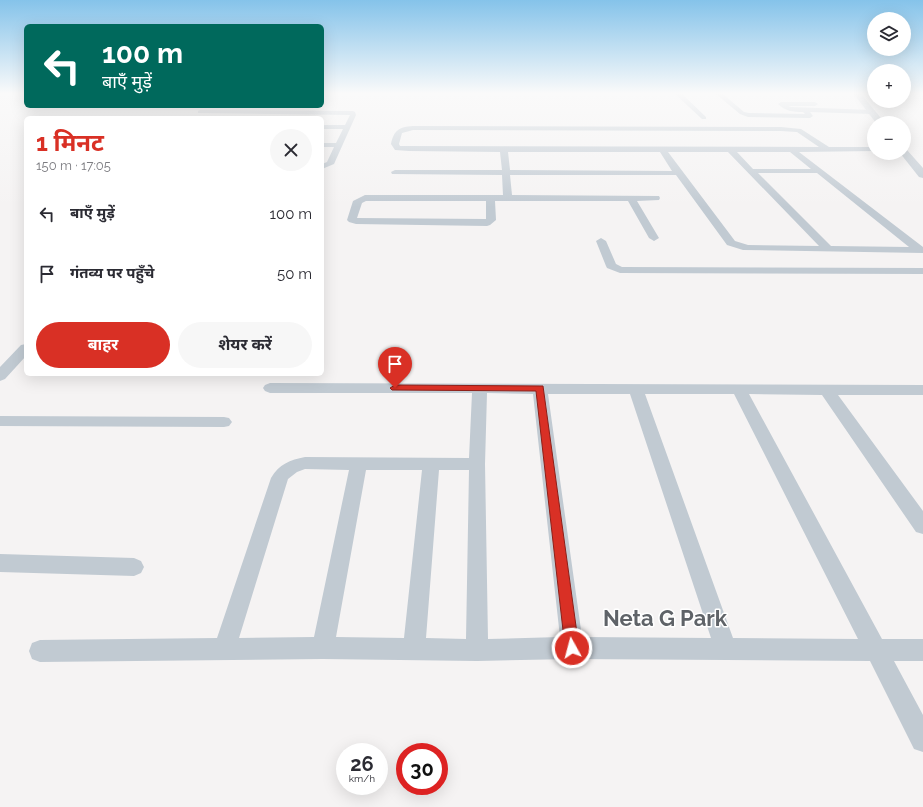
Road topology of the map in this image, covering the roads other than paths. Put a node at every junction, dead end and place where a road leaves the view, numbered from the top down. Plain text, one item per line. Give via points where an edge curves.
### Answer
1 (346, 132) edge
2 (398, 132) edge
3 (456, 132) edge
4 (728, 132) edge
5 (801, 132) edge
6 (575, 138) junction
7 (324, 145) edge
8 (339, 146) junction
9 (504, 148) junction
10 (662, 149) junction
11 (827, 149) junction
12 (867, 149) edge
13 (729, 150) junction
14 (792, 150) junction
15 (911, 160) edge
16 (324, 166) edge
17 (750, 171) junction
18 (819, 171) junction
19 (395, 172) dead end
20 (506, 173) junction
21 (678, 173) junction
22 (923, 175) edge
23 (490, 198) junction
24 (506, 198) junction
25 (631, 198) junction
26 (656, 198) dead end
27 (654, 238) dead end
28 (602, 241) dead end
29 (828, 249) junction
30 (921, 250) edge
31 (923, 271) edge
32 (24, 350) edge
33 (0, 376) edge
34 (270, 388) dead end
35 (480, 388) junction
36 (540, 388) junction
37 (636, 388) junction
38 (739, 389) junction
39 (826, 389) junction
40 (921, 392) edge
41 (0, 421) edge
42 (224, 422) dead end
43 (359, 464) junction
44 (477, 464) junction
45 (431, 465) junction
46 (923, 526) edge
47 (0, 562) edge
48 (134, 567) dead end
49 (225, 648) junction
50 (323, 648) junction
51 (572, 648) junction
52 (414, 649) junction
53 (726, 649) junction
54 (477, 650) junction
55 (923, 650) edge
56 (40, 651) dead end
57 (876, 651) junction
58 (923, 740) edge

1 - 8 street
2 - 9 street via 394,144 398,148
3 - 6 street
4 - 6 street
5 - 11 street
6 - 9 street
6 - 10 street
7 - 8 street
8 - 16 street via 330,164
9 - 20 street
10 - 13 street
10 - 21 street
11 - 12 street
11 - 14 street
13 - 14 street
13 - 17 street
14 - 18 street
15 - 22 street
17 - 18 street
17 - 29 street
18 - 30 street
19 - 20 street
20 - 21 street
20 - 24 street
21 - 29 street via 735,246
23 - 23 street via 491,220 487,223 352,220 358,201 365,198
23 - 24 street
24 - 25 street
25 - 26 street
25 - 27 street
28 - 31 street via 611,266 620,270
29 - 30 street
32 - 33 street
34 - 35 street
35 - 36 street
35 - 44 street
36 - 37 street
36 - 51 street
37 - 38 street
37 - 53 street
38 - 39 street
38 - 57 street
39 - 40 street
39 - 46 street
41 - 42 street
43 - 45 street
43 - 49 street via 305,463 292,467 282,474
43 - 50 street
44 - 45 street
44 - 54 street
45 - 52 street
47 - 48 street
49 - 50 street
49 - 56 street
50 - 52 street
51 - 53 street
51 - 54 street
52 - 54 street
53 - 57 street
55 - 57 street
57 - 58 street

